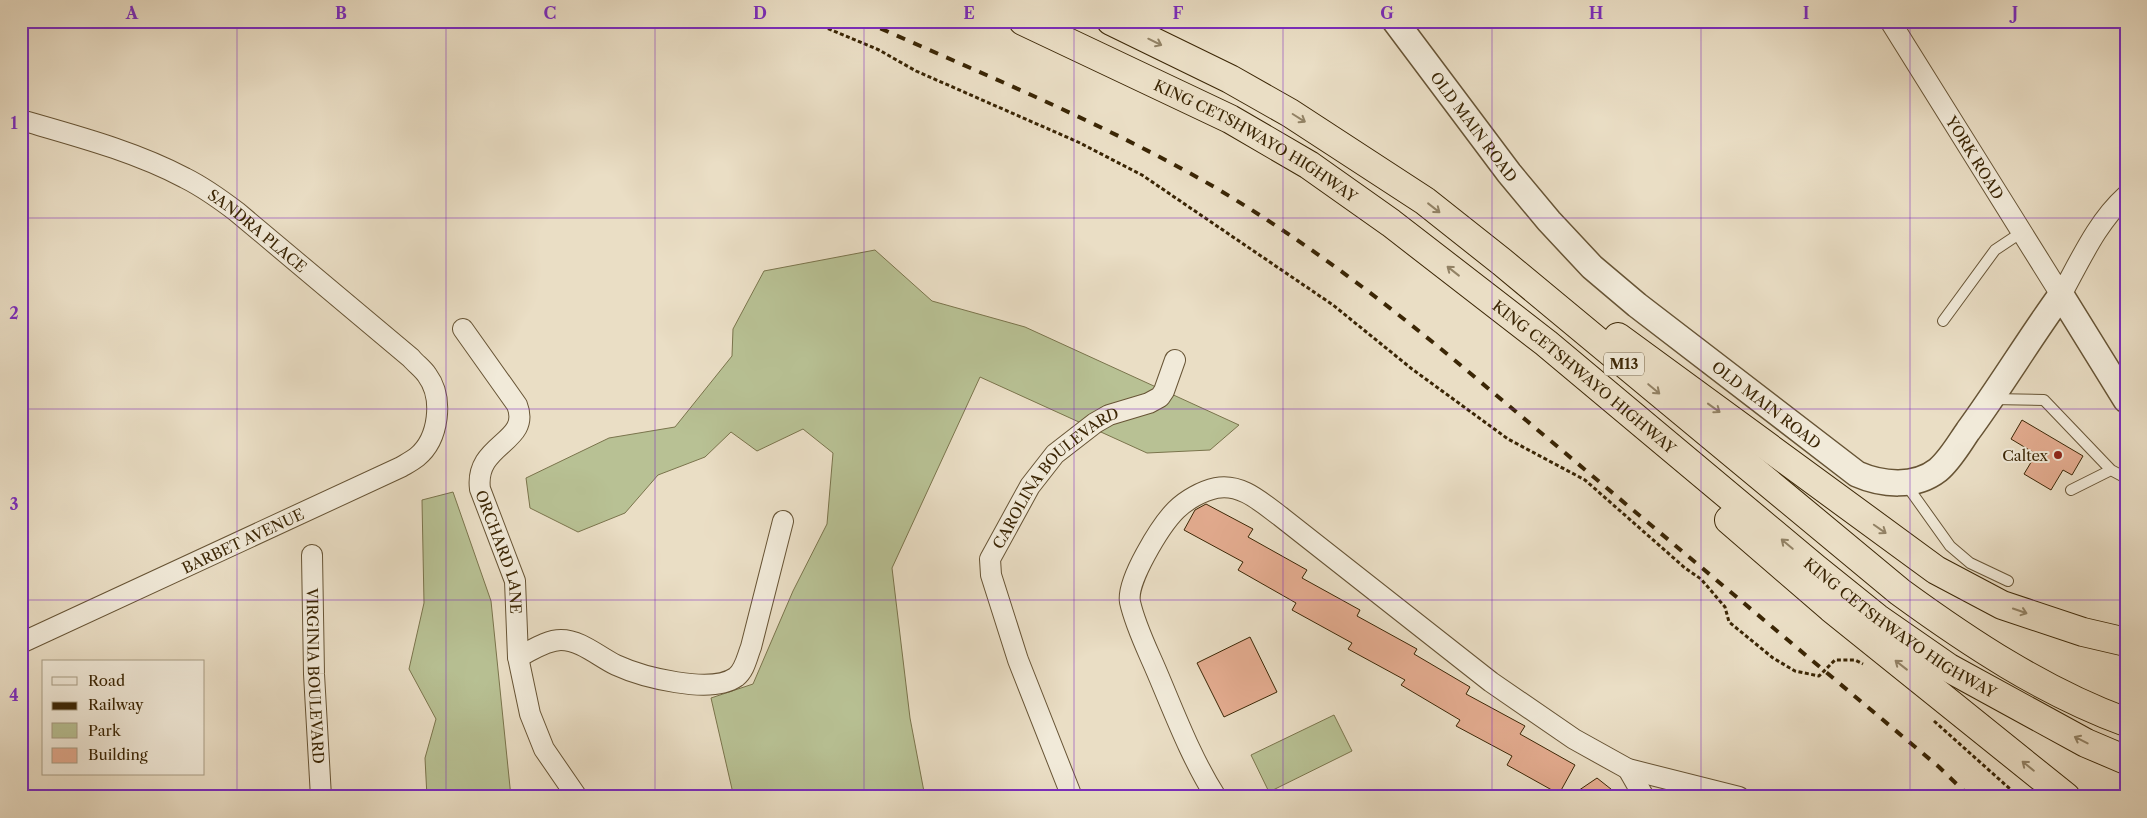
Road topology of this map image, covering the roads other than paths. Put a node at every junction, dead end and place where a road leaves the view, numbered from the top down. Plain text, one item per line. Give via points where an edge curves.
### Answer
1 (1022, 21) edge
2 (1111, 21) edge
3 (1395, 21) edge
4 (1890, 21) edge
5 (21, 120) edge
6 (2126, 196) edge
7 (2022, 232) junction
8 (1502, 262) junction
9 (2061, 295) junction
10 (1491, 301) junction
11 (1943, 321) dead end
12 (463, 329) dead end
13 (2082, 329) junction
14 (2027, 343) junction
15 (1175, 360) dead end
16 (1992, 399) junction
17 (2126, 400) edge
18 (438, 412) joint
19 (2111, 470) junction
20 (2126, 478) edge
21 (1905, 482) junction
22 (2071, 490) dead end
23 (783, 520) dead end
24 (312, 554) dead end
25 (2008, 581) dead end
26 (2126, 642) edge
27 (21, 643) edge
28 (518, 657) junction
29 (2126, 722) edge
30 (2126, 760) edge
31 (1628, 769) junction
32 (320, 797) edge
33 (577, 797) edge
34 (1072, 797) edge
35 (1216, 797) edge
36 (1644, 797) edge
37 (1739, 797) edge
38 (2066, 797) edge

10 -> 1 highway, KING CETSHWAYO HIGHWAY / M13 via 1391,223 1262,136
2 -> 8 highway, KING CETSHWAYO HIGHWAY / M13 via 1230,79 1290,113 1425,201
3 - 21 street, OLD MAIN ROAD via 1515,180 1592,267 1840,463 1869,480 1887,484
4 - 7 street, YORK ROAD
5 - 18 street, SANDRA PLACE via 139,158 208,191 411,358 428,376
6 - 9 street via 2112,208
7 - 9 street, YORK ROAD
7 - 11 lane via 1995,250
8 -> 26 highway via 1523,271 1553,291 1936,570 2002,605 2083,632
8 -> 29 highway, KING CETSHWAYO HIGHWAY / M13 via 1900,592 1953,630 2040,683
9 - 13 street
9 - 14 street, OLD MAIN ROAD
30 -> 10 highway, KING CETSHWAYO HIGHWAY / M13 via 2070,734 1949,668 1878,618
38 -> 10 highway via 1783,568 1560,368
12 - 28 street, ORCHARD LANE via 520,412 517,429 482,464 479,479 515,580
13 - 14 street via 2050,331
13 - 17 street
14 - 16 street, OLD MAIN ROAD
15 - 34 street, CAROLINA BOULEVARD via 1160,397 1109,415 1055,454 1030,486 990,559 991,575 1018,660
16 - 19 lane via 2044,400
16 - 21 street, OLD MAIN ROAD via 1938,470
18 - 27 street, BARBET AVENUE via 425,448 418,457 401,467
19 - 20 lane
19 - 22 lane
21 - 25 lane via 1950,546 1970,563
23 - 28 street via 751,647 744,666 734,678 715,684 684,684 651,678 561,640
24 - 32 street, VIRGINIA BOULEVARD
28 - 33 street, ORCHARD LANE via 526,700 540,740
31 - 35 street via 1574,739 1492,682 1248,493 1216,488 1189,499 1175,510 1130,585 1130,602 1147,648 1182,731
31 - 36 street
31 - 37 street

